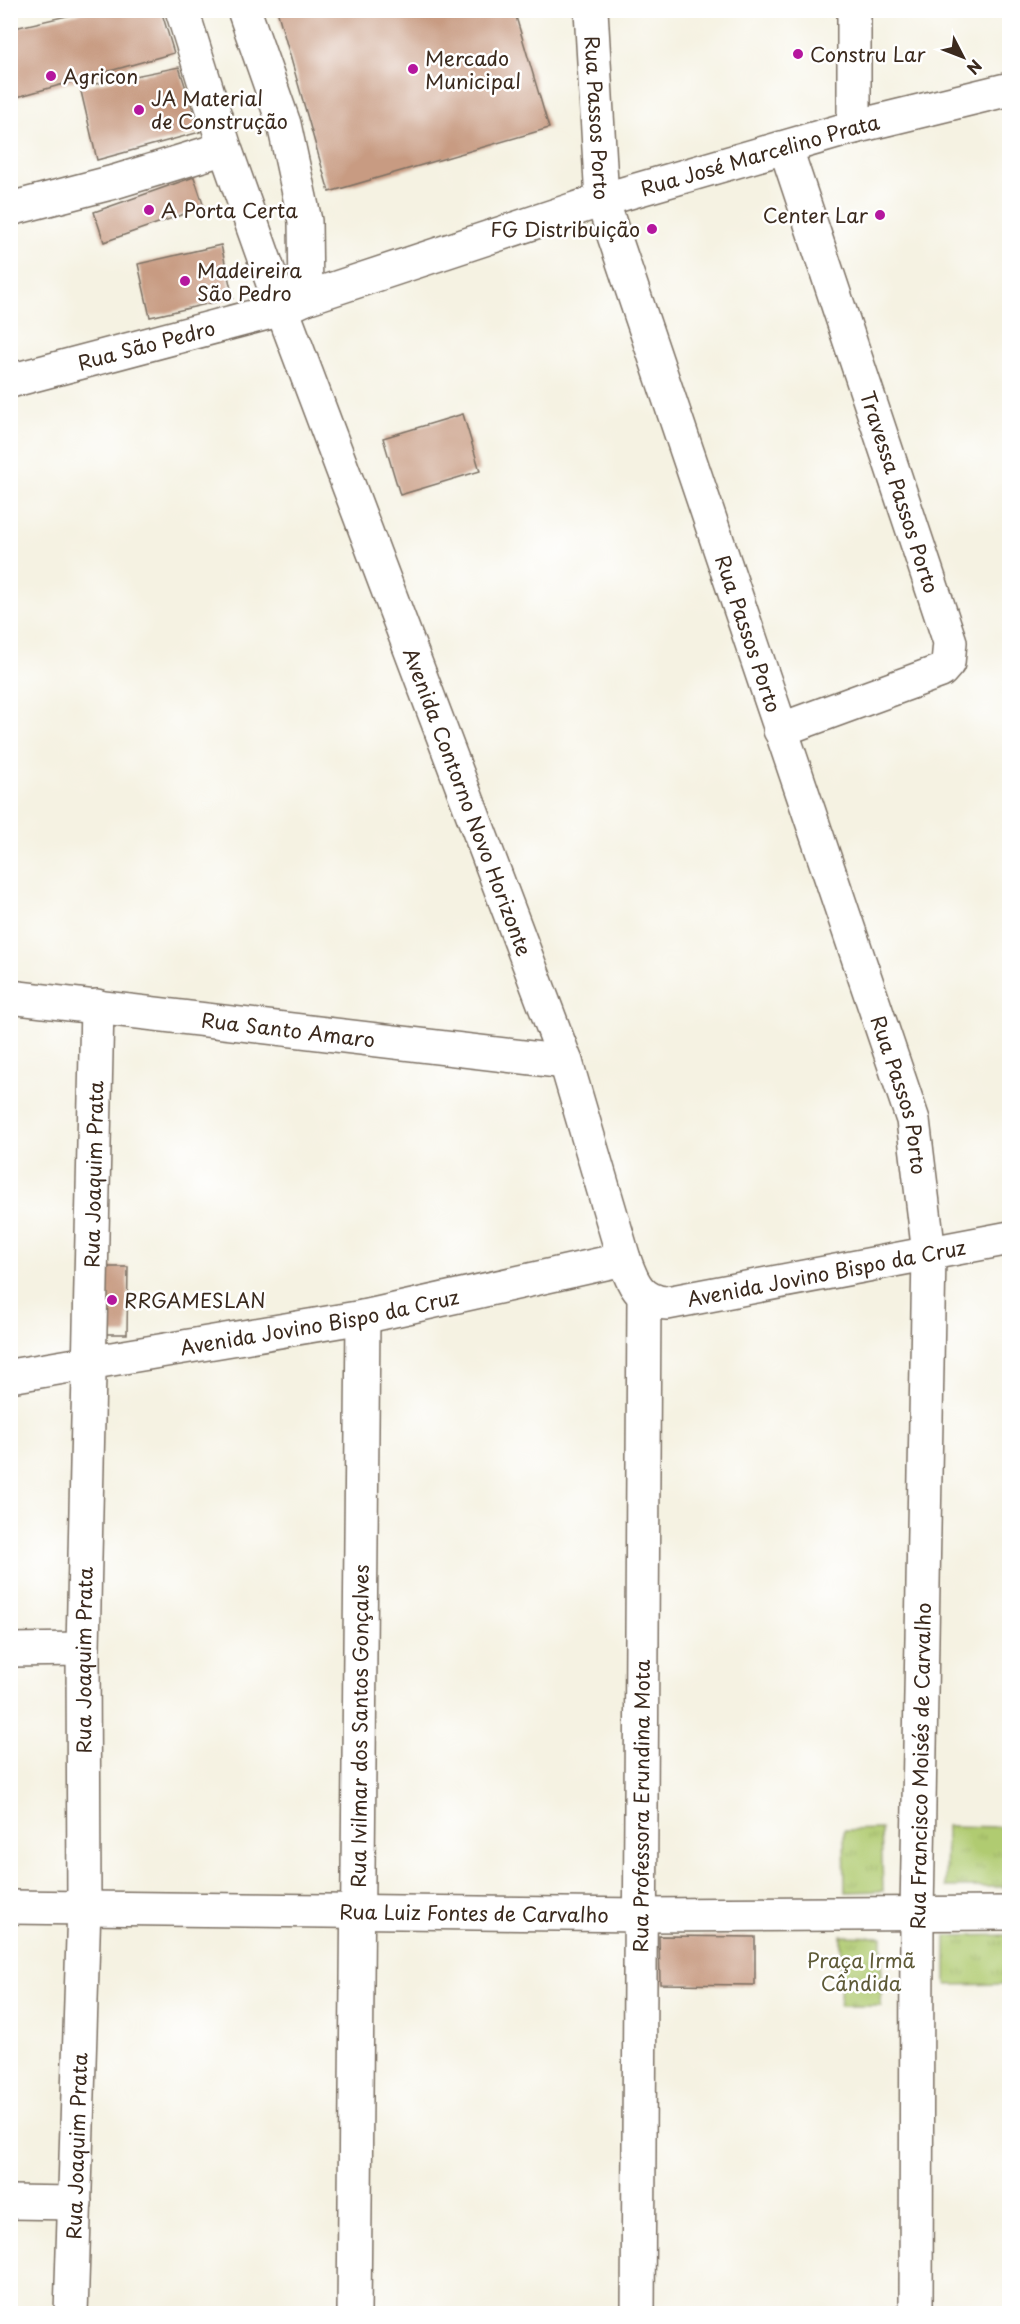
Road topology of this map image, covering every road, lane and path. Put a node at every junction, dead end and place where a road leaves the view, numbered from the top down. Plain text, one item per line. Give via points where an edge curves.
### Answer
1 (182, 10) edge
2 (244, 10) edge
3 (591, 10) edge
4 (854, 10) edge
5 (1010, 89) edge
6 (855, 127) junction
7 (225, 148) junction
8 (786, 149) junction
9 (602, 200) junction
10 (10, 209) edge
11 (294, 304) junction
12 (10, 381) edge
13 (780, 730) junction
14 (10, 997) edge
15 (97, 1006) junction
16 (566, 1062) junction
17 (1010, 1238) edge
18 (929, 1254) junction
19 (624, 1259) junction
20 (644, 1296) junction
21 (363, 1317) junction
22 (90, 1364) junction
23 (10, 1376) edge
24 (83, 1648) junction
25 (10, 1650) edge
26 (10, 1906) edge
27 (84, 1906) junction
28 (357, 1913) junction
29 (917, 1913) junction
30 (1010, 1913) edge
31 (641, 1915) junction
32 (10, 2202) edge
33 (75, 2203) junction
34 (71, 2313) edge
35 (354, 2313) edge
36 (638, 2313) edge
37 (916, 2313) edge

1 - 7 street
2 - 11 street via 284,124 305,221
3 - 9 street, Rua Passos Porto
4 - 6 street
5 - 6 street, Rua José Marcelino Prata
6 - 8 street, Rua José Marcelino Prata
7 - 10 street
7 - 11 street, Avenida Contorno Novo Horizonte via 259,239
8 - 9 street, Rua José Marcelino Prata
8 - 13 street, Travessa Passos Porto via 950,642 948,663 941,671
9 - 11 street, Rua José Marcelino Prata
9 - 13 street, Rua Passos Porto
11 - 12 street, Rua São Pedro
11 - 16 street, Avenida Contorno Novo Horizonte
13 - 18 street, Rua Passos Porto via 913,1120
14 - 15 street, Rua Santo Amaro
15 - 16 street, Rua Santo Amaro
15 - 22 street, Rua Joaquim Prata
16 - 19 street, Avenida Contorno Novo Horizonte
17 - 18 street, Avenida Jovino Bispo da Cruz
18 - 20 street, Avenida Jovino Bispo da Cruz via 667,1303 656,1303
18 - 29 street, Rua Francisco Moisés de Carvalho
19 - 20 street, Avenida Contorno Novo Horizonte via 634,1286
19 - 21 street, Avenida Jovino Bispo da Cruz
20 - 31 street, Rua Professora Erundina Mota
21 - 22 street, Avenida Jovino Bispo da Cruz
21 - 28 street, Rua Ivilmar dos Santos Gonçalves
22 - 23 street, Avenida Jovino Bispo da Cruz
22 - 24 street, Rua Joaquim Prata
24 - 25 street
24 - 27 street, Rua Joaquim Prata
26 - 27 street, Rua Luiz Fontes de Carvalho
27 - 28 street, Rua Luiz Fontes de Carvalho
27 - 33 street, Rua Joaquim Prata
28 - 31 street, Rua Luiz Fontes de Carvalho
28 - 35 street, Rua Ivilmar dos Santos Gonçalves
29 - 30 street, Rua Luiz Fontes de Carvalho
29 - 31 street, Rua Luiz Fontes de Carvalho
29 - 37 street, Rua Francisco Moisés de Carvalho
31 - 36 street, Rua Professora Erundina Mota
32 - 33 street
33 - 34 street, Rua Joaquim Prata

